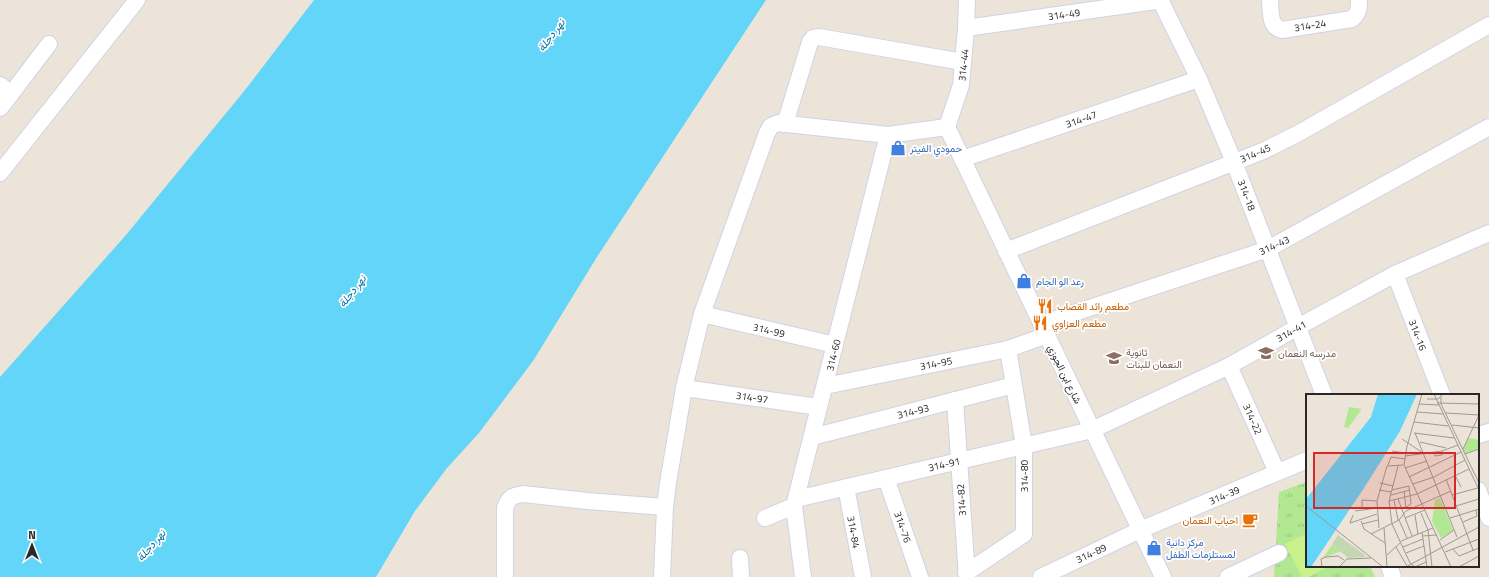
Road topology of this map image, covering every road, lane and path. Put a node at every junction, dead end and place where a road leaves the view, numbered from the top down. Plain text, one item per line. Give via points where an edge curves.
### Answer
1 (137, 0) edge
2 (967, 0) edge
3 (1160, 0) edge
4 (1270, 0) edge
5 (1359, 0) edge
6 (1489, 24) edge
7 (966, 28) junction
8 (49, 44) dead end
9 (964, 62) junction
10 (1199, 79) junction
11 (5, 90) edge
12 (0, 108) edge
13 (785, 124) junction
14 (947, 127) junction
15 (1489, 127) edge
16 (888, 135) junction
17 (962, 160) junction
18 (1234, 162) junction
19 (0, 173) edge
20 (1489, 233) edge
21 (1268, 249) junction
22 (1006, 251) junction
23 (1395, 274) junction
24 (702, 314) junction
25 (1298, 327) junction
26 (1044, 330) junction
27 (835, 345) junction
28 (1008, 349) junction
29 (1229, 366) junction
30 (1014, 385) junction
31 (825, 386) junction
32 (684, 388) junction
33 (1324, 394) edge
34 (1442, 394) edge
35 (955, 400) junction
36 (819, 407) junction
37 (1092, 430) junction
38 (1489, 432) edge
39 (1479, 435) edge
40 (812, 437) junction
41 (1024, 446) junction
42 (1306, 460) edge
43 (958, 461) junction
44 (1277, 472) junction
45 (886, 478) junction
46 (846, 487) junction
47 (1479, 493) edge
48 (795, 502) junction
49 (665, 507) junction
50 (765, 518) dead end
51 (1489, 518) edge
52 (1140, 530) junction
53 (1279, 553) dead end
54 (740, 558) dead end
55 (1389, 567) edge
56 (967, 575) edge
57 (657, 576) edge
58 (505, 577) edge
59 (741, 577) edge
60 (803, 577) edge
61 (862, 577) edge
62 (920, 577) edge
63 (1041, 577) edge
64 (1163, 577) edge
65 (1228, 577) edge
66 (1393, 577) edge

1 - 19 street
2 - 7 street, 314-44
3 - 7 street, 314-49
3 - 10 street, 314-18
4 - 5 street, 314-24 via 1273,25 1276,29 1282,30 1352,19 1357,15
6 - 18 street, 314-45 via 1299,133
7 - 9 street, 314-44
8 - 11 street
9 - 13 street via 813,38
9 - 14 street, 314-44 via 961,84
10 - 17 street, 314-47
10 - 18 street, 314-18
11 - 12 street
13 - 16 street
13 - 24 street via 771,126 767,133
14 - 16 street
14 - 17 street, شارع ابن الجوزي
15 - 21 street, 314-43
16 - 27 street, 314-60
17 - 22 street, شارع ابن الجوزي
18 - 21 street, 314-18
18 - 22 street, 314-45
20 - 23 street, 314-41
21 - 25 street, 314-18
21 - 26 street, 314-43
22 - 26 street, شارع ابن الجوزي
23 - 25 street, 314-41
23 - 34 street, 314-16
24 - 27 street, 314-99
24 - 32 street
25 - 29 street, 314-41
25 - 33 street, 314-18
26 - 28 street, 314-95
26 - 37 street, شارع ابن الجوزي
27 - 31 street, 314-60
28 - 30 street, 314-80
28 - 31 street, 314-95
29 - 37 street, 314-41
29 - 44 street, 314-22
30 - 35 street, 314-93
30 - 41 street, 314-80
31 - 36 street, 314-60
32 - 36 street, 314-97
32 - 49 street
35 - 40 street, 314-93
35 - 43 street, 314-82
36 - 40 street, 314-60
37 - 41 street, 314-91
37 - 52 street, شارع ابن الجوزي
38 - 39 street
40 - 48 street, 314-60
41 - 43 street, 314-91
41 - 56 street, 314-80 via 1024,534
42 - 44 street, 314-39
43 - 45 street, 314-91
43 - 56 street, 314-82
44 - 52 street, 314-39
45 - 46 street, 314-91
45 - 62 street, 314-76
46 - 48 street, 314-91
46 - 61 street, 314-84
47 - 51 street
48 - 50 street, 314-91
48 - 60 street, 314-60
49 - 57 street
49 - 58 street via 523,494 513,496 508,499 505,508
52 - 63 street, 314-89
52 - 64 street, شارع ابن الجوزي
53 - 65 street
54 - 59 street
55 - 66 street

